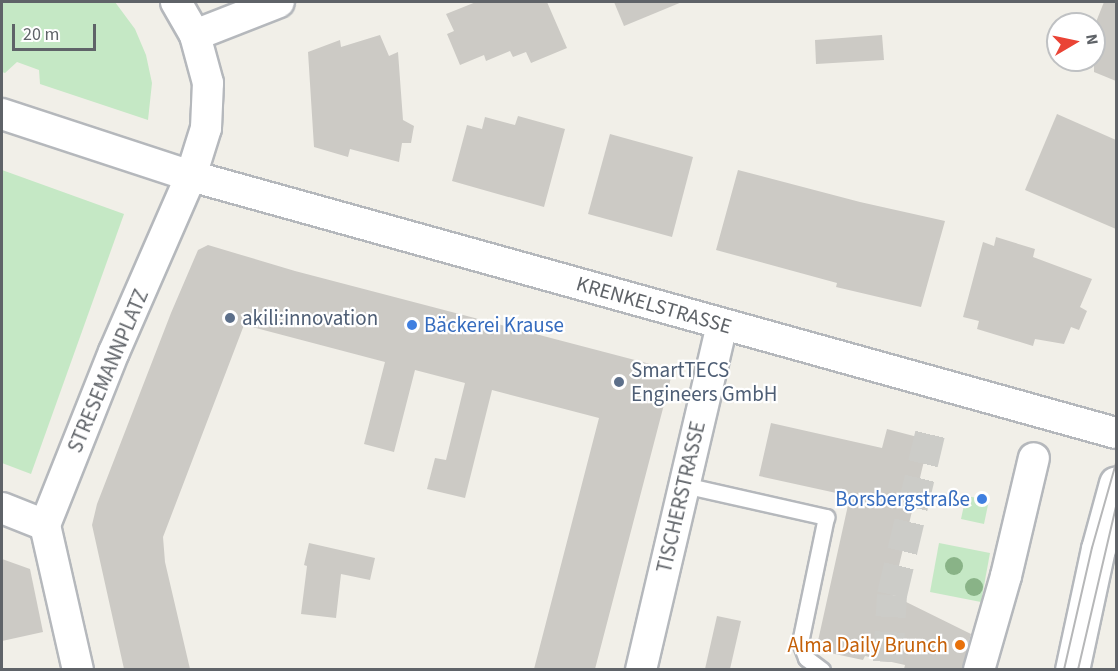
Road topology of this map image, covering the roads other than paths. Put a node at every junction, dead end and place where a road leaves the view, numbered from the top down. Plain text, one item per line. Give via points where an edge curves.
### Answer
1 (176, 2) edge
2 (279, 2) edge
3 (195, 35) junction
4 (2, 114) edge
5 (191, 176) junction
6 (722, 324) junction
7 (1116, 434) edge
8 (1034, 458) dead end
9 (1116, 483) edge
10 (684, 485) junction
11 (2, 508) edge
12 (45, 525) junction
13 (78, 669) edge
14 (641, 669) edge
15 (822, 669) edge
16 (979, 669) edge
17 (1072, 669) edge

1 - 3 street, STRESEMANNPLATZ
2 - 3 street
3 - 5 street, STRESEMANNPLATZ via 208,83 206,128
4 - 5 street
5 - 6 street, KRENKELSTRASSE
5 - 12 street, STRESEMANNPLATZ via 114,352
6 - 7 street, KRENKELSTRASSE
6 - 10 street, TISCHERSTRASSE
8 - 16 street
9 - 17 main road
10 - 14 street, TISCHERSTRASSE
10 - 15 lane via 826,517 800,642 806,658
11 - 12 street
12 - 13 street

